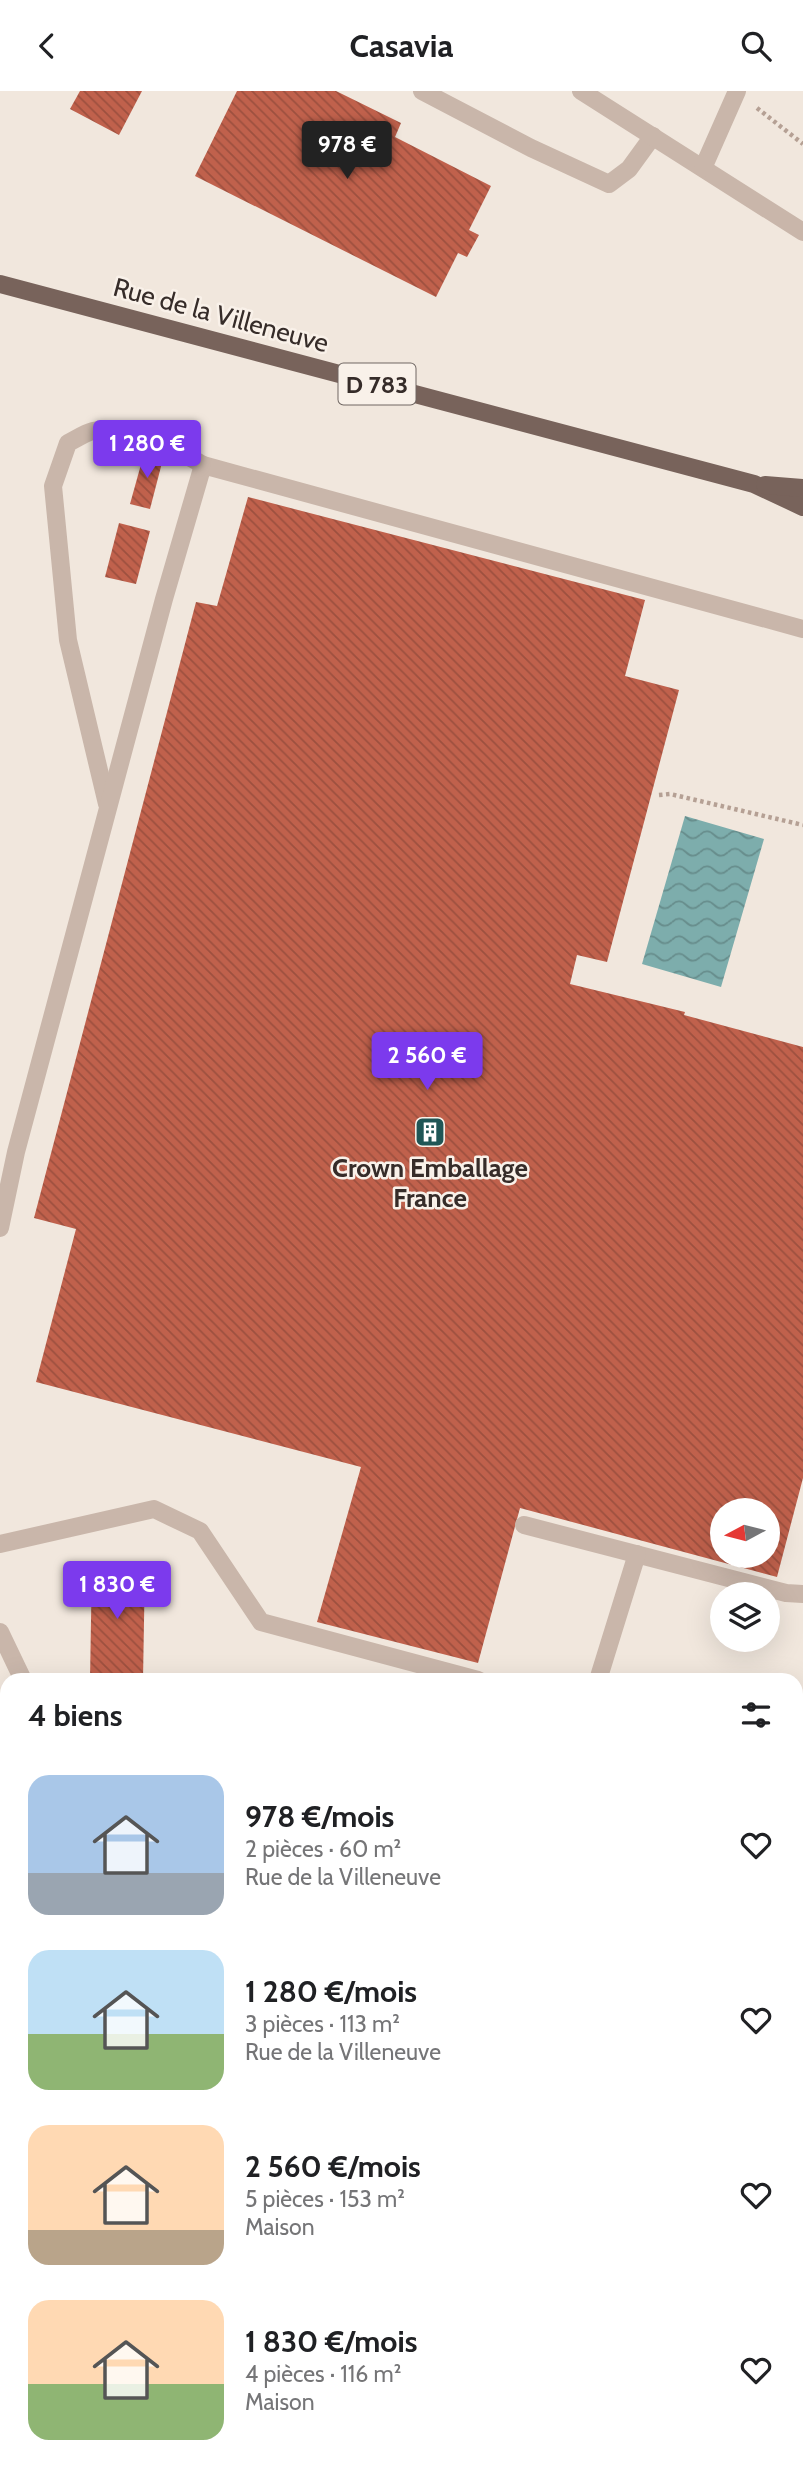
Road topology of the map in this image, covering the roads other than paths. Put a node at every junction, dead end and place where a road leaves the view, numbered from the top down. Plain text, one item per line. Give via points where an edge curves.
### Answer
1 (422, 91) edge
2 (581, 91) edge
3 (737, 91) edge
4 (653, 136) junction
5 (702, 168) junction
6 (803, 232) edge
7 (0, 283) edge
8 (203, 465) junction
9 (754, 484) junction
10 (803, 488) edge
11 (803, 507) edge
12 (803, 629) edge
13 (108, 807) junction
14 (0, 1228) edge
15 (524, 1525) dead end
16 (0, 1544) edge
17 (637, 1554) junction
18 (803, 1594) edge
19 (0, 1632) edge
20 (20, 1673) edge
21 (452, 1673) edge
22 (600, 1673) edge

1 - 4 street via 609,184 629,169
2 - 4 street
3 - 5 street
4 - 5 street
5 - 6 street
7 - 9 main road, Rue de la Villeneuve / D 783
8 - 12 street
8 - 13 street
8 - 13 street via 163,442 120,430 93,431 68,443 53,486 68,641
9 - 10 main road, Rue de la Villeneuve / D 783
9 - 11 main road, Rue de la Villeneuve / D 783
13 - 14 street
15 - 17 street
16 - 21 street via 154,1509 200,1531 261,1622
17 - 18 street
17 - 22 street
19 - 20 street

